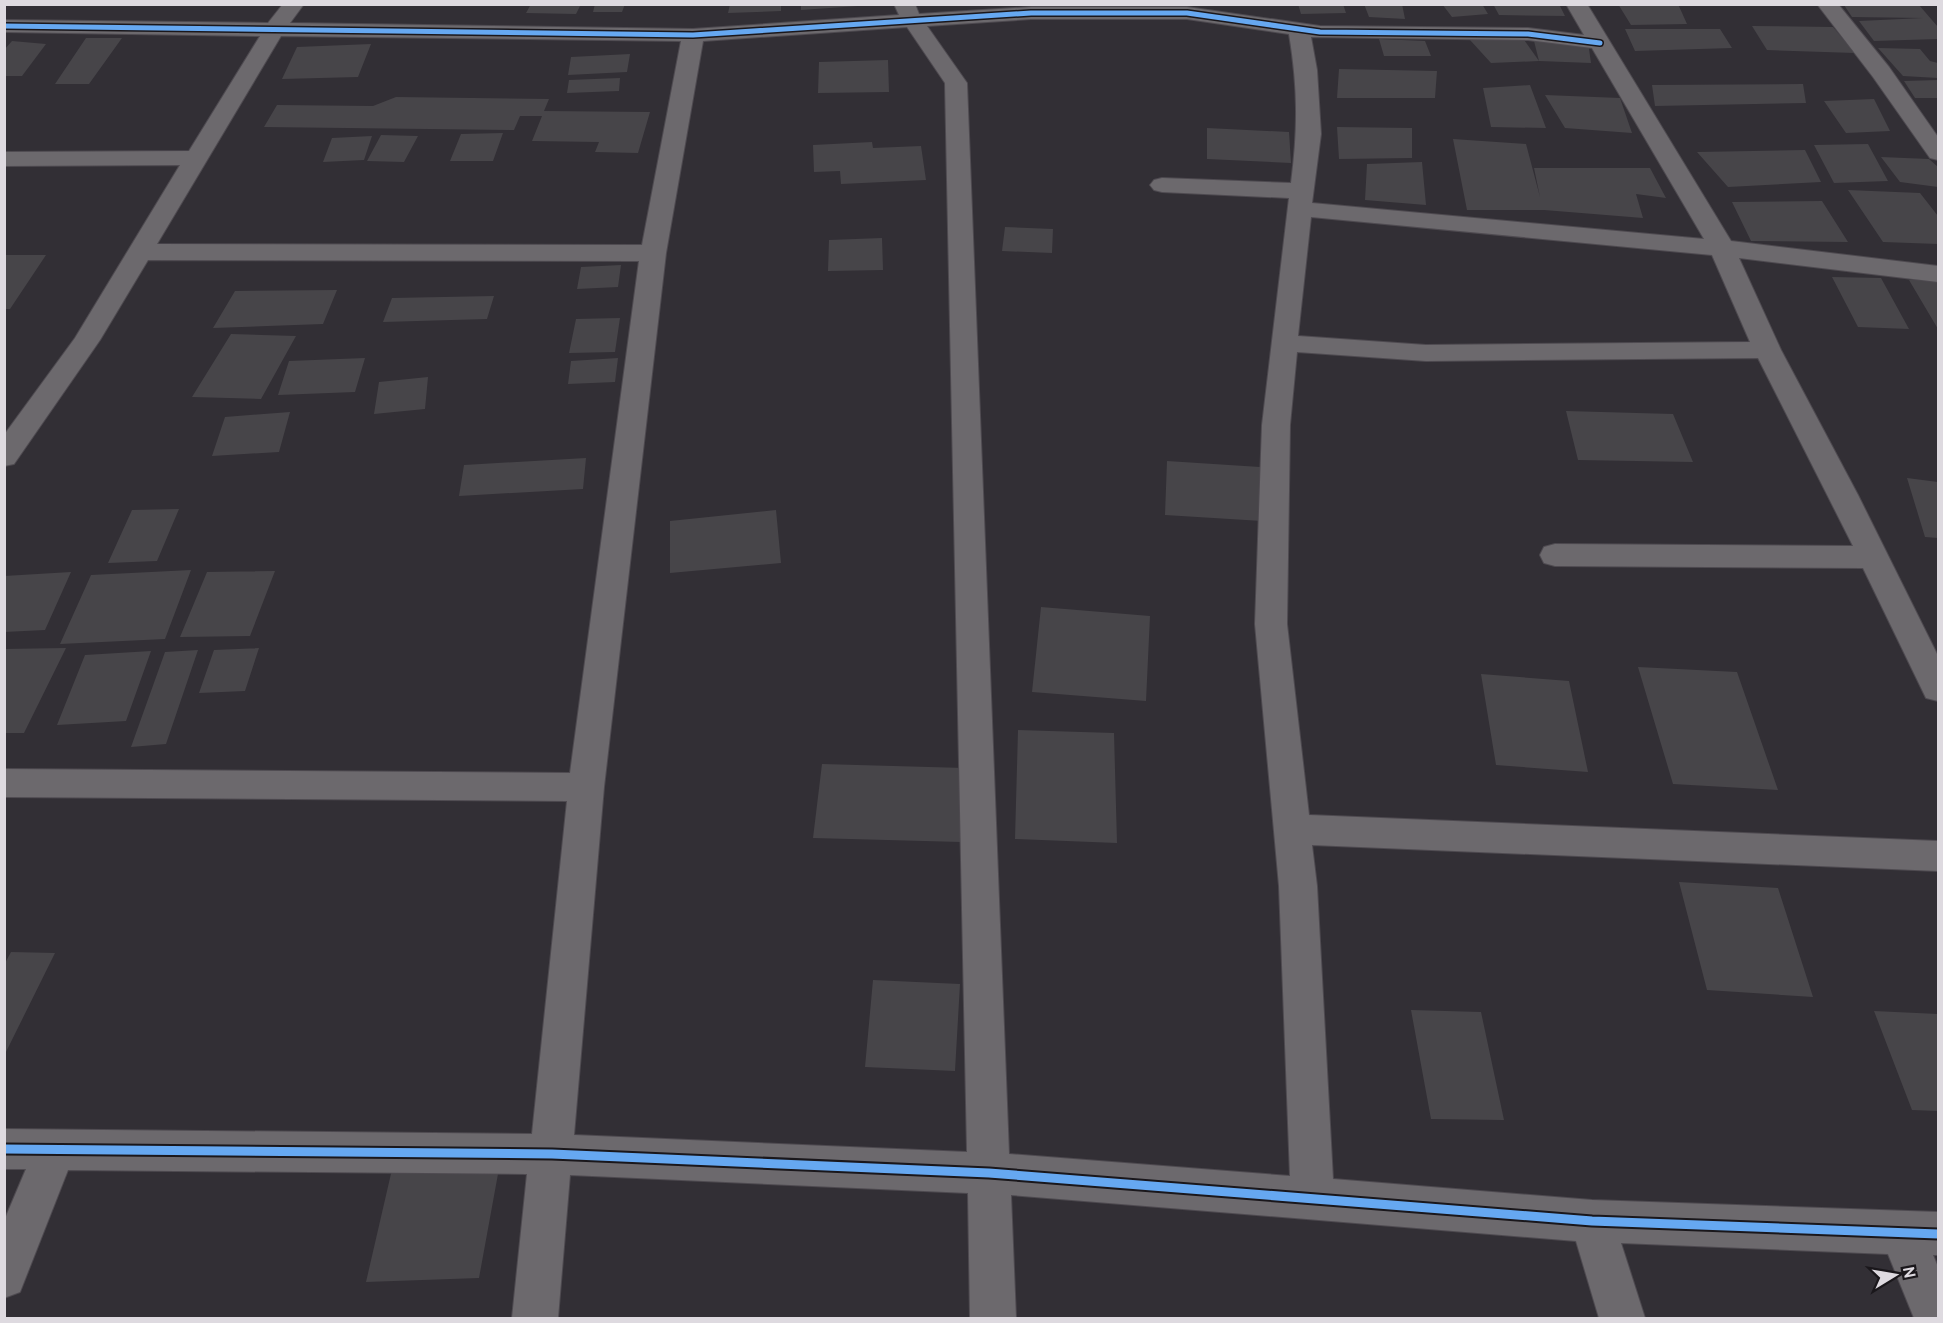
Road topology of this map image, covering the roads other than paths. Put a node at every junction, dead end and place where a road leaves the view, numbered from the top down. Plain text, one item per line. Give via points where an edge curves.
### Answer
1 (30, 4) edge
2 (294, 4) edge
3 (1576, 4) edge
4 (1827, 4) edge
5 (1018, 9) edge
6 (908, 12) edge
7 (1262, 14) edge
8 (6, 28) edge
9 (1299, 30) junction
10 (273, 31) junction
11 (693, 35) junction
12 (1600, 43) junction
13 (1938, 153) edge
14 (195, 158) junction
15 (4, 159) edge
16 (1162, 185) dead end
17 (1300, 200) junction
18 (1722, 248) junction
19 (140, 252) junction
20 (653, 253) junction
21 (1938, 274) edge
22 (1284, 343) junction
23 (1767, 350) junction
24 (4, 457) edge
25 (1555, 555) dead end
26 (1873, 557) junction
27 (1938, 689) edge
28 (4, 783) edge
29 (586, 787) junction
30 (1292, 829) junction
31 (1938, 856) edge
32 (4, 1149) edge
33 (55, 1149) junction
34 (552, 1154) junction
35 (989, 1173) junction
36 (1312, 1199) junction
37 (1592, 1221) junction
38 (1920, 1233) edge
39 (4, 1276) edge
40 (535, 1318) edge
41 (993, 1318) edge
42 (1622, 1318) edge
43 (1937, 1318) edge

1 - 8 street
2 - 10 street
3 - 12 street
4 - 13 street
5 - 6 street
5 - 7 street
6 - 11 street
6 - 35 street via 956,83
7 - 9 street
8 - 10 street
9 - 12 street via 1528,34
9 - 17 street via 1306,70 1309,134
10 - 11 street
10 - 14 street
11 - 20 street
12 - 18 street
14 - 15 street
14 - 19 street
16 - 17 street
17 - 18 street
17 - 22 street
18 - 21 street
18 - 23 street
19 - 20 street
19 - 24 street via 87,340
20 - 29 street
22 - 23 street via 1426,353
22 - 30 street via 1276,425 1271,624
23 - 26 street
25 - 26 street
26 - 27 street
28 - 29 street
29 - 34 street
30 - 31 street
30 - 36 street
32 - 33 street
33 - 34 street
33 - 39 street
34 - 35 street
34 - 40 street
35 - 36 street
35 - 41 street
36 - 37 street
37 - 38 street
37 - 42 street
38 - 43 street

